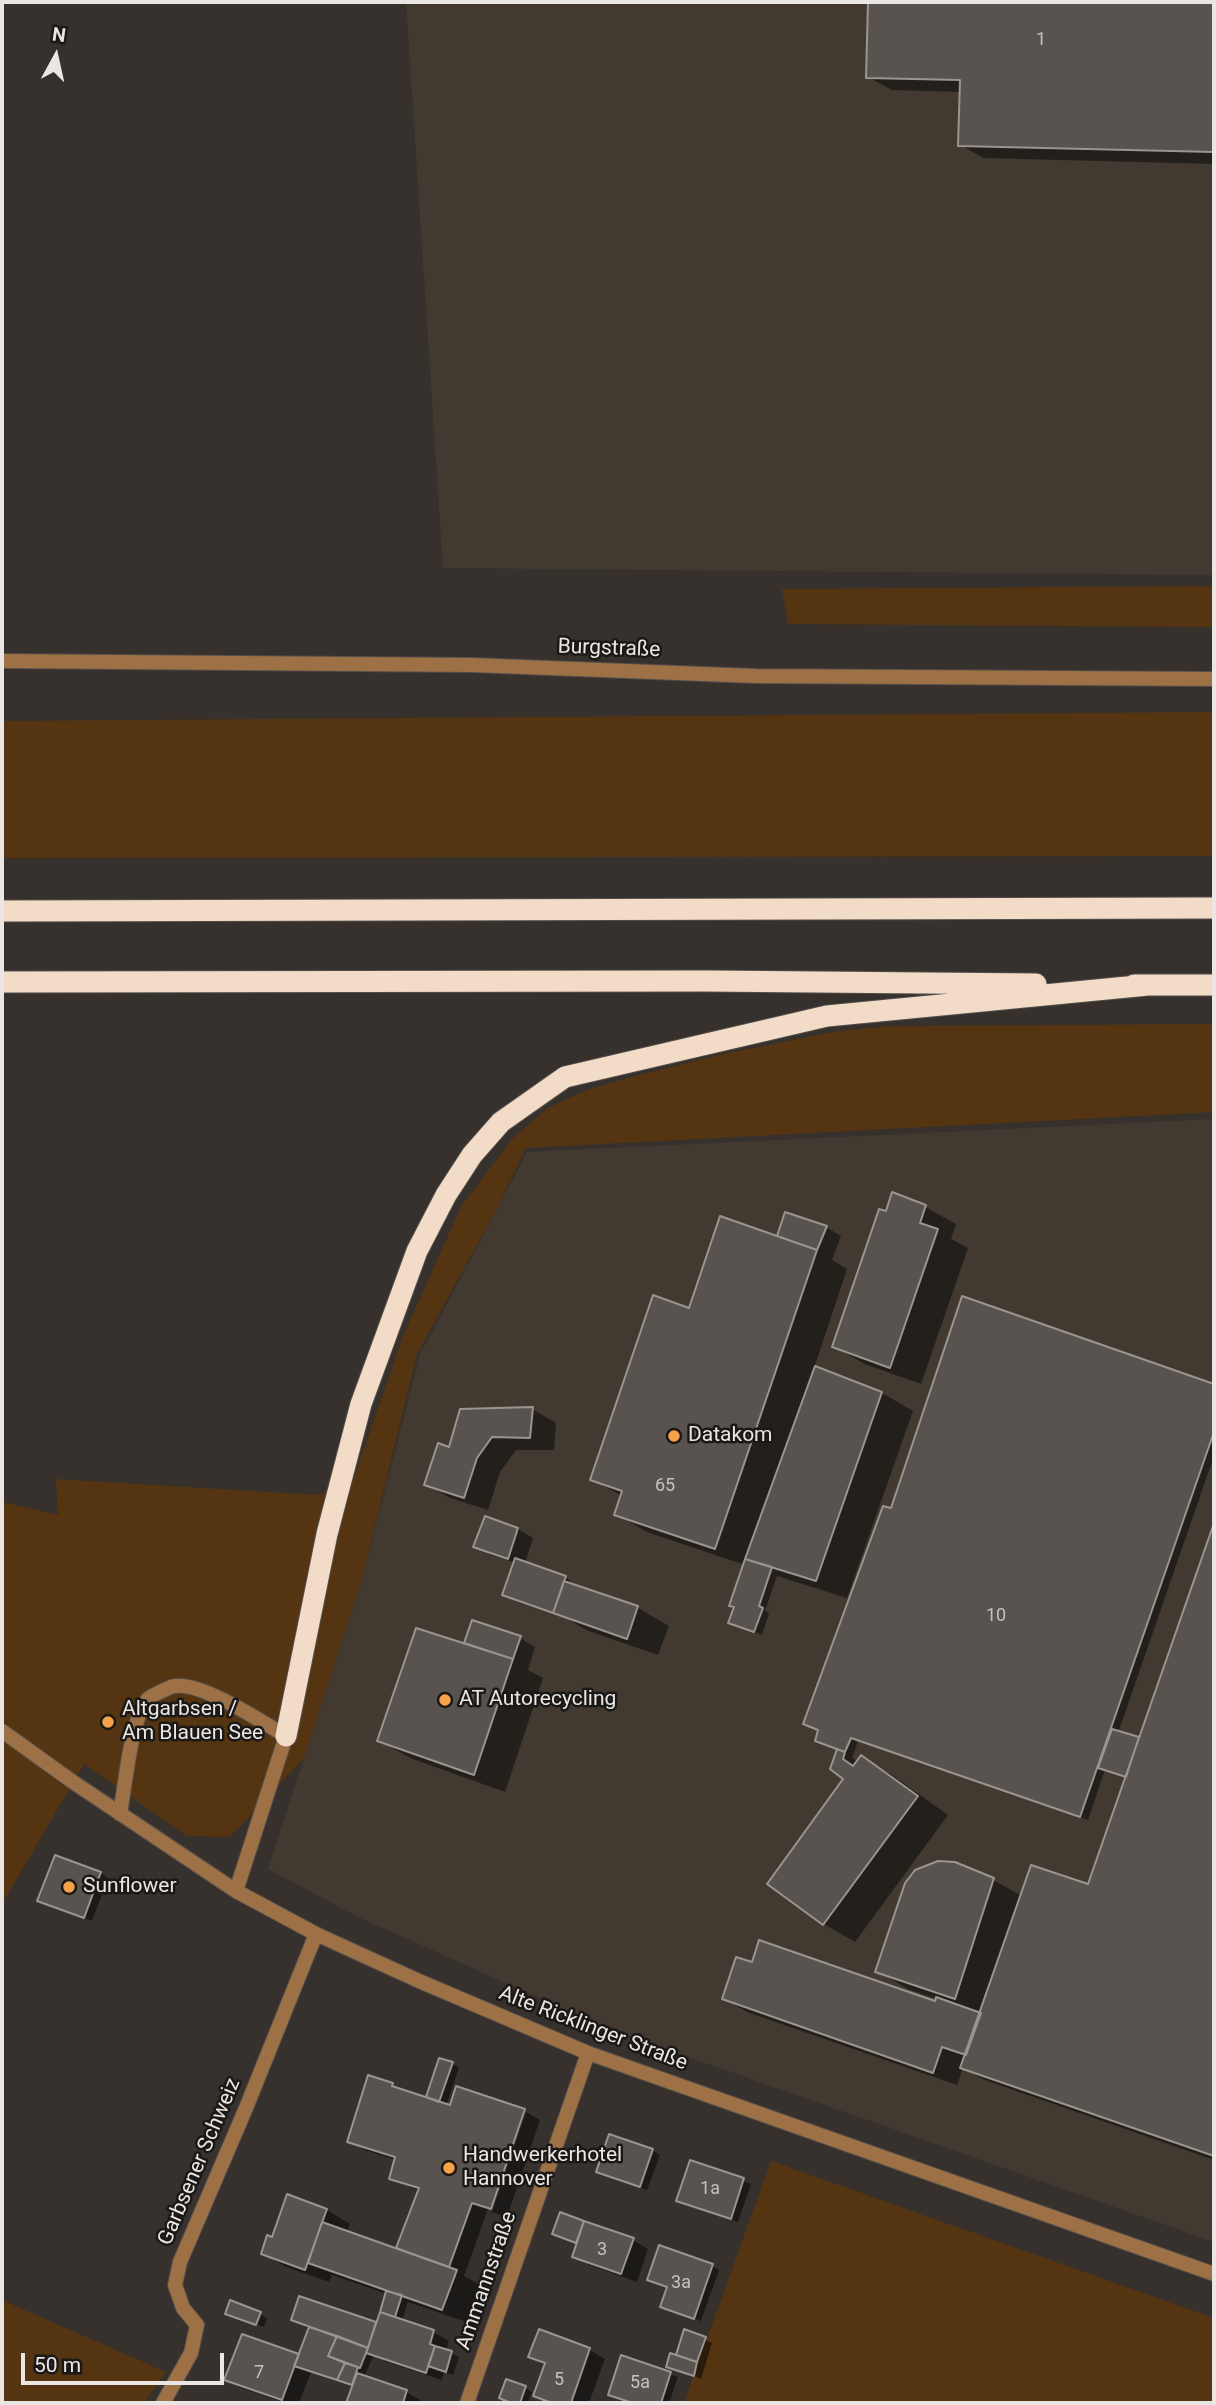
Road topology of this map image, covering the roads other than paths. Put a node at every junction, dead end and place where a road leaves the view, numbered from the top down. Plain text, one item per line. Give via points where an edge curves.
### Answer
1 (2, 661) edge
2 (1214, 679) edge
3 (1214, 908) edge
4 (2, 911) edge
5 (2, 982) edge
6 (1148, 985) junction
7 (1214, 985) edge
8 (2, 1731) edge
9 (286, 1736) junction
10 (120, 1814) junction
11 (236, 1891) junction
12 (316, 1934) junction
13 (589, 2053) junction
14 (1214, 2274) edge
15 (163, 2403) edge
16 (467, 2403) edge

1 - 2 street, Burgstraße via 472,665 755,676
3 - 4 highway
5 - 6 highway
6 - 7 highway
6 - 9 highway via 827,1016 565,1077 501,1122 472,1155 417,1251 365,1392 327,1534
8 - 10 street, Alte Ricklinger Straße
9 - 10 street via 193,1688 175,1686 160,1692 148,1698 142,1709
9 - 11 street
10 - 11 street, Alte Ricklinger Straße
11 - 12 street, Alte Ricklinger Straße
12 - 13 street, Alte Ricklinger Straße
12 - 15 street, Garbsener Schweiz via 180,2262 175,2285 183,2308 197,2325 191,2353
13 - 14 street, Alte Ricklinger Straße
13 - 16 street, Ammannstraße

